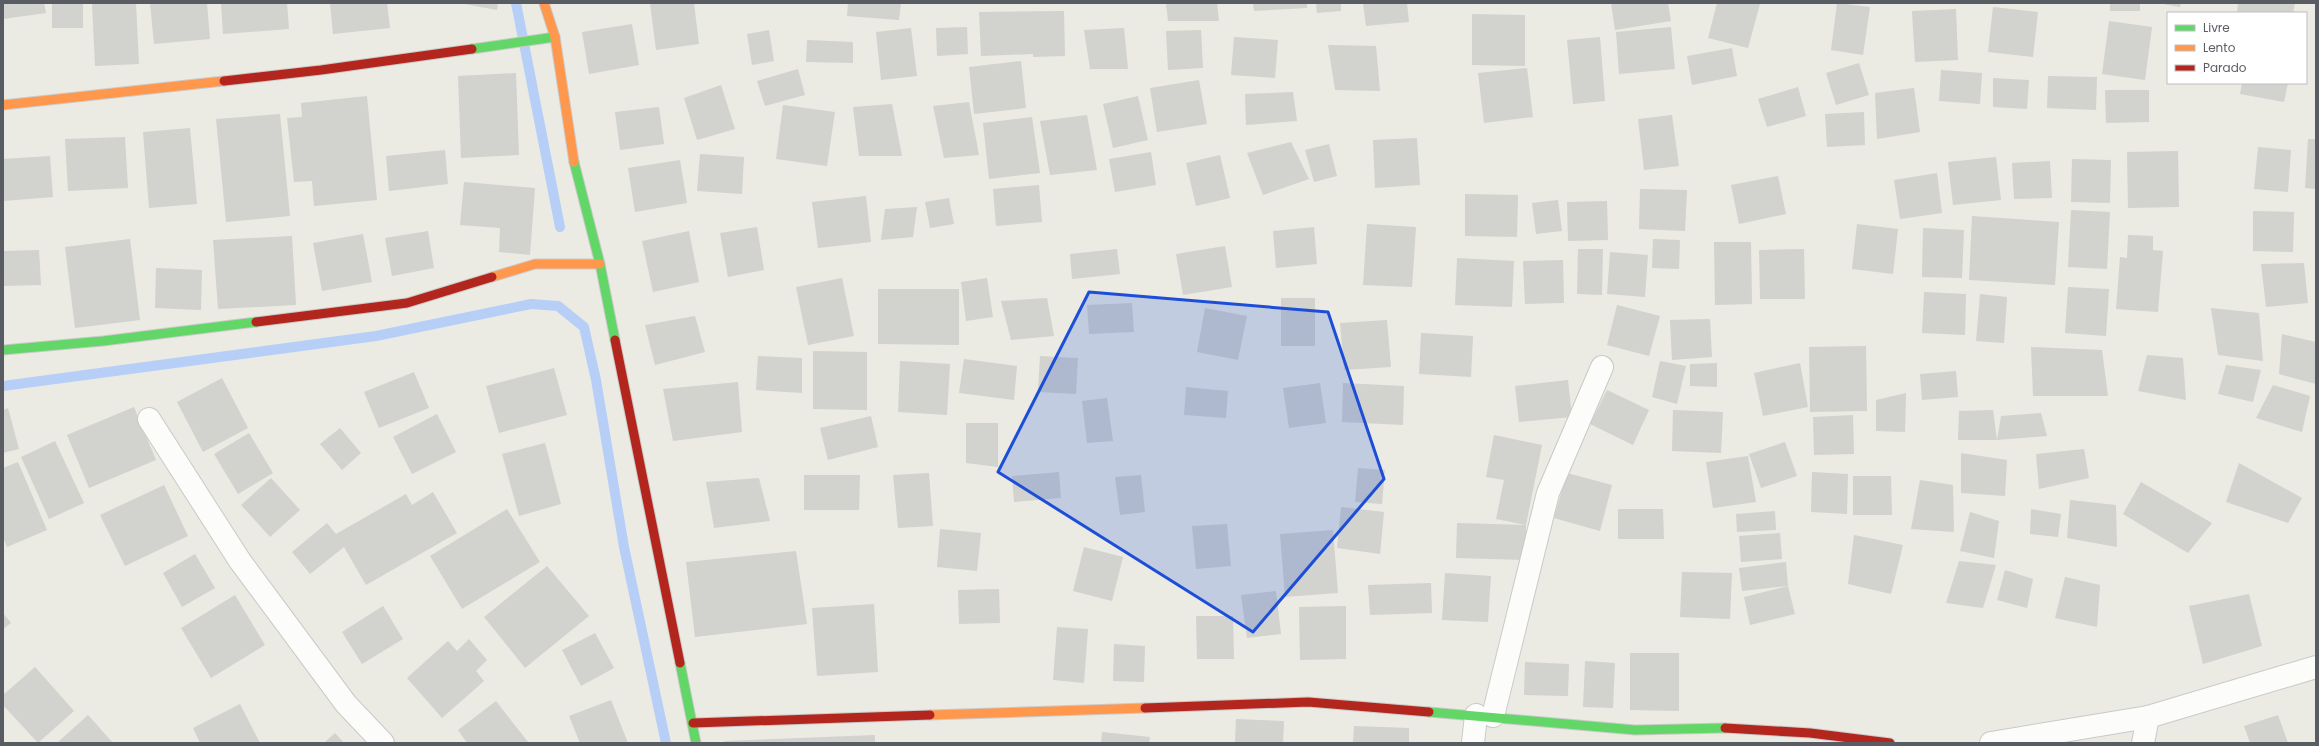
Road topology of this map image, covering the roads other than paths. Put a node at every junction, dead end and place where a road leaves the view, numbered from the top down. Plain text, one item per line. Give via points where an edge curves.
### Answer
1 (544, 3) edge
2 (555, 37) junction
3 (3, 105) edge
4 (600, 264) junction
5 (3, 350) edge
6 (1602, 367) dead end
7 (149, 419) dead end
8 (2316, 667) edge
9 (1485, 716) junction
10 (2148, 717) junction
11 (693, 723) junction
12 (383, 743) edge
13 (696, 743) edge
14 (1473, 743) edge
15 (1890, 743) edge
16 (1991, 743) edge
17 (2143, 743) edge

1 - 2 street
2 - 3 street via 321,70
2 - 4 street via 574,160
4 - 5 street via 535,264 408,303 102,341
4 - 11 street
6 - 9 street via 1548,493
7 - 12 street via 240,561 346,704
8 - 10 street
9 - 11 street via 1308,702
9 - 14 street
9 - 15 street via 1635,730 1744,728
10 - 16 street
10 - 17 street
11 - 13 street

